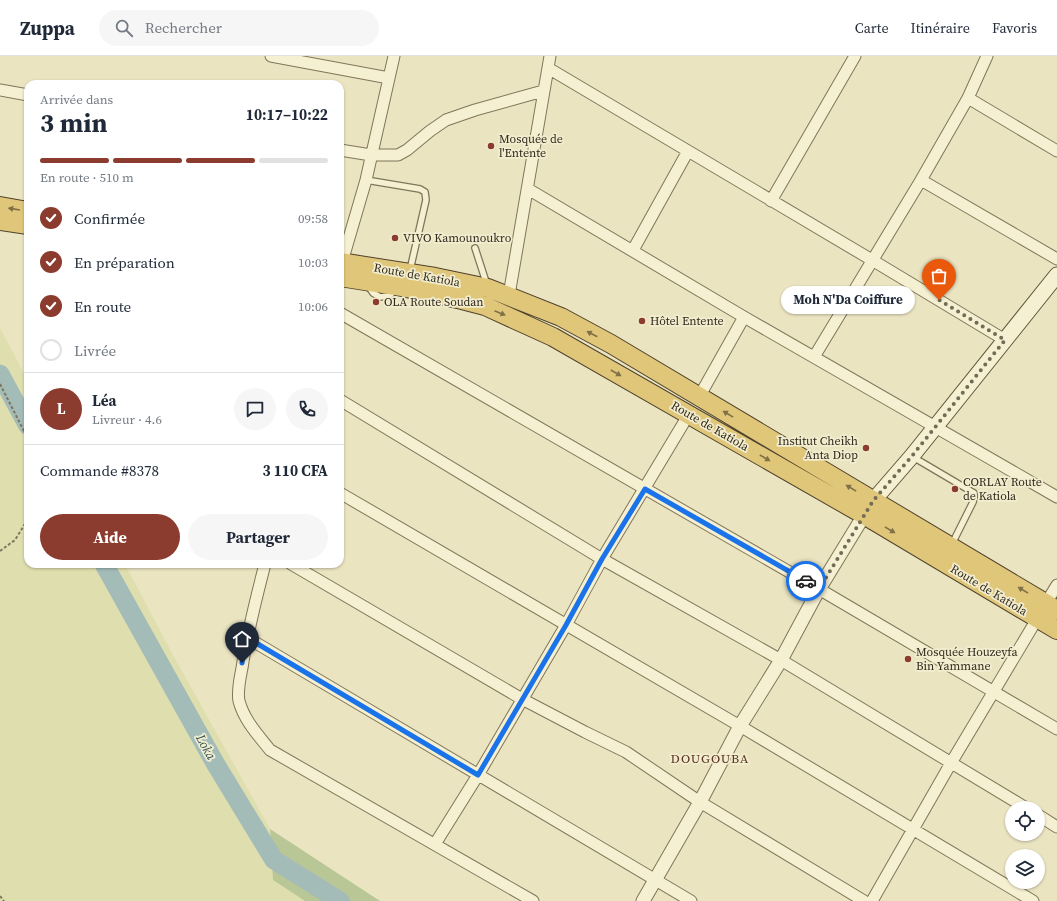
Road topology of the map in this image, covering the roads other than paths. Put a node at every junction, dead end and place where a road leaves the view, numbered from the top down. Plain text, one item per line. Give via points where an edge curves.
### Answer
1 (271, 56) edge
2 (394, 56) edge
3 (550, 56) edge
4 (855, 56) edge
5 (987, 56) edge
6 (548, 68) junction
7 (389, 78) junction
8 (0, 90) edge
9 (543, 91) junction
10 (24, 94) edge
11 (968, 98) junction
12 (344, 151) edge
13 (688, 151) junction
14 (1057, 151) edge
15 (371, 155) junction
16 (366, 180) junction
17 (921, 180) junction
18 (528, 188) junction
19 (771, 201) junction
20 (0, 206) edge
21 (24, 210) edge
22 (0, 221) edge
23 (24, 224) edge
24 (475, 248) dead end
25 (632, 250) junction
26 (344, 257) edge
27 (1057, 259) edge
28 (872, 260) junction
29 (344, 268) edge
30 (344, 269) edge
31 (1057, 275) edge
32 (406, 280) junction
33 (488, 288) junction
34 (508, 295) junction
35 (344, 315) edge
36 (744, 317) junction
37 (1005, 340) junction
38 (814, 357) junction
39 (699, 397) junction
40 (344, 402) edge
41 (688, 414) junction
42 (936, 427) junction
43 (912, 456) junction
44 (645, 489) junction
45 (344, 495) edge
46 (1057, 497) edge
47 (868, 508) junction
48 (951, 546) junction
49 (602, 559) junction
50 (264, 568) edge
51 (299, 568) edge
52 (1057, 585) edge
53 (819, 589) junction
54 (1052, 606) edge
55 (1037, 619) junction
56 (566, 625) junction
57 (1057, 630) edge
58 (246, 637) junction
59 (781, 660) junction
60 (995, 692) junction
61 (522, 699) junction
62 (740, 726) junction
63 (1057, 729) edge
64 (952, 763) junction
65 (478, 775) junction
66 (1014, 801) edge
67 (700, 802) junction
68 (1045, 819) edge
69 (1057, 827) edge
70 (914, 830) junction
71 (435, 844) junction
72 (655, 880) junction
73 (533, 901) edge
74 (642, 901) edge
75 (691, 901) edge
76 (864, 901) edge
77 (872, 901) edge
78 (1033, 901) edge

1 - 7 street
2 - 7 street
3 - 6 street
4 - 19 street
5 - 11 street
6 - 9 street
6 - 13 street
7 - 15 street
8 - 10 street
9 - 15 street via 446,120 398,154
9 - 18 street
11 - 14 street
11 - 17 street
12 - 15 street
13 - 19 street
13 - 25 street
15 - 16 street
16 - 26 street
16 - 32 lane via 425,192 426,200
17 - 27 street
17 - 28 street
18 - 25 street
18 - 34 street
19 - 28 street
21 -> 20 highway
22 - 23 highway
24 - 33 lane
25 - 36 street
28 - 37 street
28 - 38 street
29 - 32 highway, Route de Katiola
30 - 32 highway, Route de Katiola via 364,281
31 - 37 main road
32 - 33 highway, Route de Katiola
32 -> 41 highway, Route de Katiola via 485,306 553,337
33 - 34 highway, Route de Katiola
39 -> 34 highway, Route de Katiola via 567,320
35 - 44 street
36 - 38 street
36 - 39 street
37 - 42 main road
38 - 42 street
47 -> 39 highway, Route de Katiola
40 - 49 street
41 - 44 street
41 -> 47 highway, Route de Katiola
42 - 43 main road
42 - 46 street
43 - 47 main road
43 - 48 lane via 974,493
44 - 49 street
44 - 53 street
45 - 56 street
47 - 48 highway, Route de Katiola
47 - 53 street
47 -> 55 highway, Route de Katiola
54 -> 48 highway, Route de Katiola
49 - 56 street
49 - 59 street
50 - 58 street
51 - 61 street
52 - 54 street
53 - 59 street
53 - 60 street
55 - 57 highway, Route de Katiola
55 - 60 street
56 - 61 street
56 - 62 street
58 - 65 street
58 - 71 street via 238,689 239,701 246,718 270,750
59 - 62 street
59 - 64 street
60 - 63 street
60 - 64 street
61 - 65 street
61 - 67 street via 626,752
62 - 67 street
62 - 70 street
64 - 66 street
64 - 70 street
65 - 71 street
65 - 72 street
67 - 72 street
67 - 76 street
68 - 69 street
70 - 77 street
70 - 78 street
71 - 73 street
72 - 74 street
72 - 75 street

